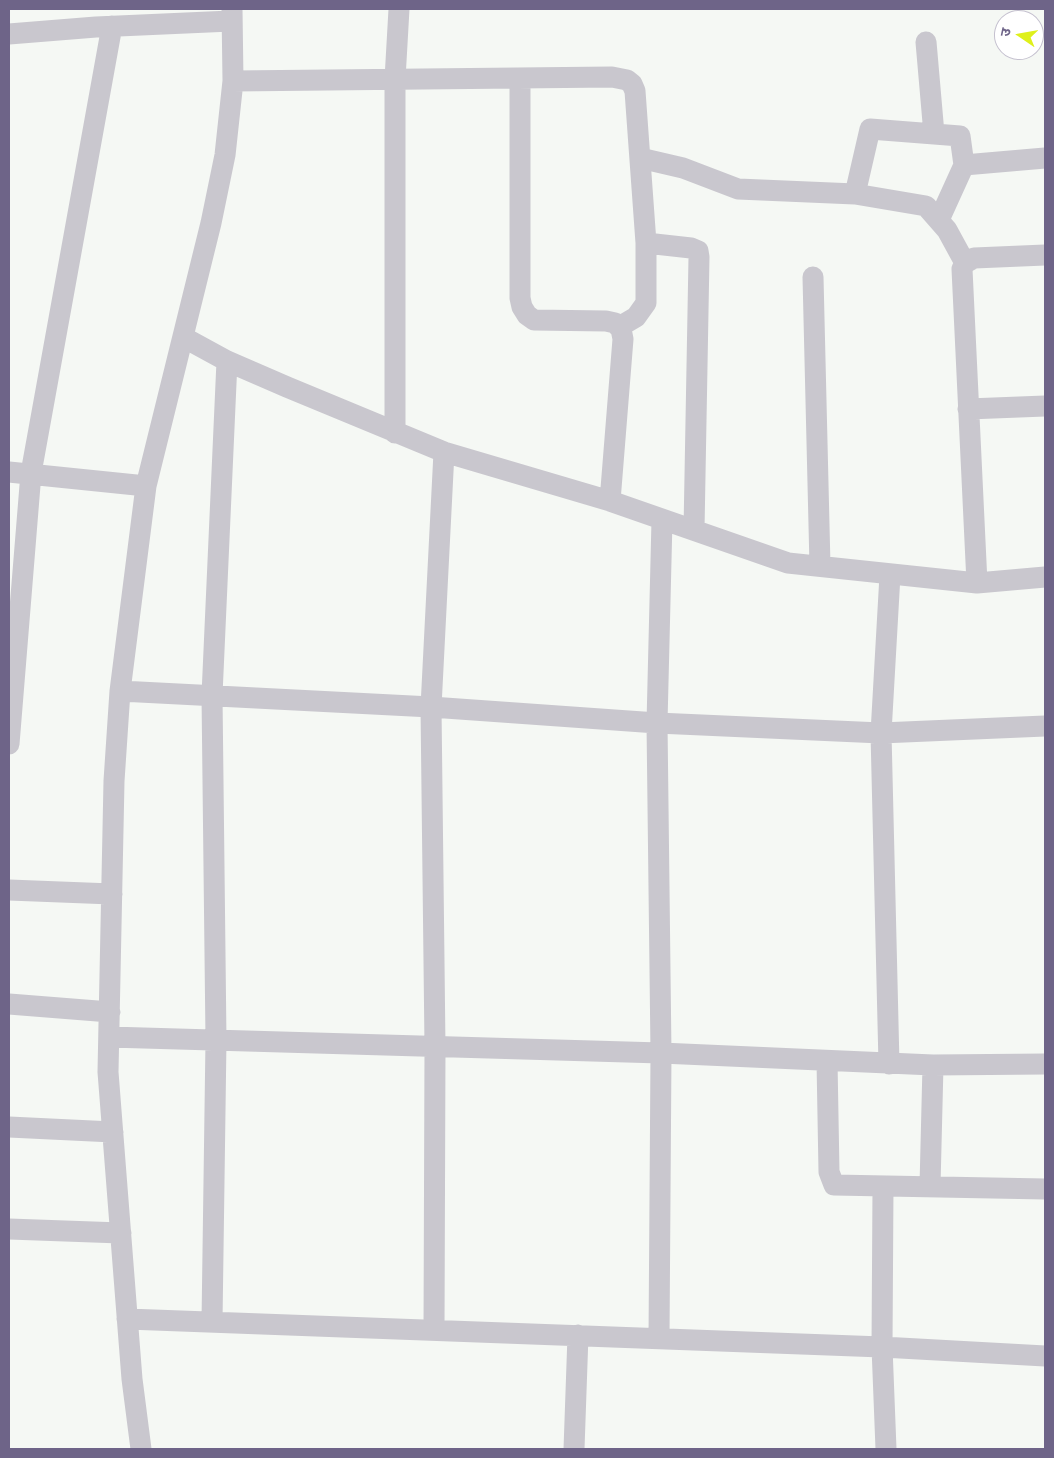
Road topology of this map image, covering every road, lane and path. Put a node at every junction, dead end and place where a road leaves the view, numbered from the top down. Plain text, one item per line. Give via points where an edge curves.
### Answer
1 (399, 9) edge
2 (231, 15) edge
3 (102, 20) edge
4 (9, 34) edge
5 (926, 42) dead end
6 (520, 78) junction
7 (395, 79) junction
8 (233, 81) junction
9 (934, 134) junction
10 (640, 158) junction
11 (1045, 158) edge
12 (964, 165) junction
13 (855, 194) junction
14 (939, 220) junction
15 (646, 243) junction
16 (1045, 255) edge
17 (965, 263) junction
18 (813, 277) dead end
19 (619, 326) junction
20 (183, 337) junction
21 (227, 361) junction
22 (1045, 406) edge
23 (968, 409) junction
24 (395, 433) junction
25 (444, 452) junction
26 (9, 472) edge
27 (31, 474) junction
28 (146, 486) junction
29 (610, 501) junction
30 (662, 520) junction
31 (694, 530) junction
32 (820, 566) junction
33 (890, 574) junction
34 (1045, 577) edge
35 (977, 583) junction
36 (120, 691) junction
37 (212, 694) junction
38 (432, 707) junction
39 (657, 723) junction
40 (1045, 726) edge
41 (881, 733) junction
42 (9, 744) edge
43 (9, 890) edge
44 (112, 894) junction
45 (9, 1004) edge
46 (110, 1012) junction
47 (109, 1037) junction
48 (216, 1040) junction
49 (436, 1047) junction
50 (661, 1053) junction
51 (827, 1061) junction
52 (888, 1064) junction
53 (1045, 1064) edge
54 (933, 1065) junction
55 (9, 1127) edge
56 (113, 1132) junction
57 (883, 1186) junction
58 (930, 1186) junction
59 (1045, 1189) edge
60 (9, 1229) edge
61 (121, 1233) junction
62 (127, 1319) junction
63 (212, 1322) junction
64 (434, 1330) junction
65 (578, 1335) junction
66 (659, 1338) junction
67 (882, 1347) junction
68 (1045, 1356) edge
69 (141, 1449) edge
70 (574, 1449) edge
71 (886, 1449) edge

1 - 7 street
2 - 3 street
2 - 8 street
3 - 4 street
3 - 27 street
5 - 9 street
6 - 7 street
6 - 10 street via 612,77 627,80 635,91
6 - 19 street via 522,307 534,320 606,321
7 - 8 street
7 - 24 street
8 - 20 street via 223,165
9 - 12 street via 960,136
9 - 13 street via 870,129
10 - 13 street via 683,168 738,188
10 - 15 street
11 - 12 street
12 - 14 street
13 - 14 street via 926,206
14 - 17 street via 948,230
15 - 19 street via 646,303 636,317
15 - 31 street via 691,248 698,252 699,257
16 - 17 street via 974,258
17 - 23 street via 962,277
18 - 32 street
19 - 29 street via 623,339
20 - 21 street
20 - 28 street
21 - 24 street
21 - 37 street
22 - 23 street
23 - 35 street
24 - 25 street
25 - 29 street
25 - 38 street
26 - 27 street
27 - 28 street
27 - 42 street
28 - 36 street
29 - 30 street
30 - 31 street
30 - 39 street
31 - 32 street via 788,562
32 - 33 street
33 - 35 street
33 - 41 street
34 - 35 street
36 - 37 street
36 - 44 street
37 - 38 street
37 - 48 street
38 - 39 street
38 - 49 street
39 - 41 street
39 - 50 street
40 - 41 street
41 - 52 street
43 - 44 street
44 - 46 street
45 - 46 street
46 - 47 street
47 - 48 street
47 - 56 street
48 - 49 street
48 - 63 street
49 - 50 street
49 - 64 street
50 - 51 street
50 - 66 street
51 - 52 street
51 - 57 street via 831,1181 834,1186 841,1187
52 - 54 street
53 - 54 street
54 - 58 street
55 - 56 street
56 - 61 street
57 - 58 street
57 - 67 street
58 - 59 street
60 - 61 street
61 - 62 street
62 - 63 street
62 - 69 street
63 - 64 street
64 - 65 street
65 - 66 street
65 - 70 street
66 - 67 street
67 - 68 street
67 - 71 street

